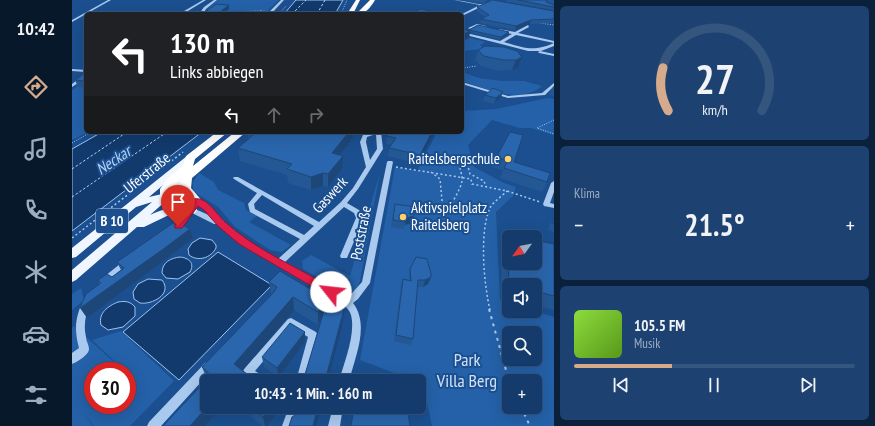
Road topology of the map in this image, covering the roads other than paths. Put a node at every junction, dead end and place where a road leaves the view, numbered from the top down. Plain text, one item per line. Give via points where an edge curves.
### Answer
1 (110, 0) edge
2 (205, 0) edge
3 (211, 0) edge
4 (216, 0) edge
5 (283, 0) edge
6 (351, 0) edge
7 (358, 0) edge
8 (365, 0) edge
9 (373, 0) edge
10 (455, 0) edge
11 (495, 1) edge
12 (483, 5) junction
13 (88, 12) edge
14 (184, 12) edge
15 (192, 12) edge
16 (202, 12) edge
17 (271, 12) edge
18 (346, 12) edge
19 (351, 12) edge
20 (360, 12) edge
21 (362, 12) edge
22 (84, 14) edge
23 (464, 14) edge
24 (72, 20) edge
25 (528, 26) edge
26 (464, 27) edge
27 (469, 28) junction
28 (478, 29) edge
29 (464, 32) edge
30 (464, 33) edge
31 (516, 34) junction
32 (501, 42) junction
33 (554, 43) edge
34 (534, 50) junction
35 (554, 55) edge
36 (72, 70) edge
37 (84, 71) edge
38 (84, 77) edge
39 (464, 84) edge
40 (554, 84) edge
41 (72, 86) edge
42 (220, 134) edge
43 (238, 134) edge
44 (372, 134) edge
45 (378, 134) edge
46 (188, 154) junction
47 (390, 164) road end
48 (369, 167) junction
49 (187, 177) junction
50 (236, 178) dead end
51 (554, 183) edge
52 (261, 192) junction
53 (166, 196) junction
54 (343, 204) junction
55 (194, 206) junction
56 (554, 206) edge
57 (123, 212) junction
58 (221, 224) junction
59 (319, 226) junction
60 (126, 231) junction
61 (167, 234) edge
62 (306, 238) junction
63 (72, 254) edge
64 (137, 256) edge
65 (344, 256) dead end
66 (279, 264) junction
67 (72, 277) edge
68 (96, 289) edge
69 (91, 296) edge
70 (347, 302) junction
71 (217, 358) edge
72 (72, 359) edge
73 (251, 374) edge
74 (303, 374) edge
75 (346, 374) edge
76 (292, 414) edge
77 (337, 414) edge
78 (153, 426) edge
79 (288, 426) edge
80 (334, 426) edge

1 - 13 street
2 - 14 street
3 - 15 street
4 - 16 street
5 - 17 street
6 - 18 highway
7 - 19 highway
8 - 20 highway
9 - 21 highway
10 - 12 street
11 - 12 street
12 - 23 street
22 - 24 street
25 - 31 street
26 - 27 street
27 - 28 street
27 - 29 street
27 - 31 street via 477,25
30 - 32 street
31 - 32 street
31 - 33 street
32 - 34 street
33 - 34 street via 547,49
34 - 35 street
36 - 37 street
38 - 41 street
39 - 40 street via 508,97 543,94
42 - 46 highway, Uferstraße
43 - 49 highway, Uferstraße / B 10
44 - 48 street via 365,136 363,142
45 - 48 street, Gaswerk via 380,149
46 - 53 highway via 188,167 167,186
46 - 57 main road, Uferstraße / B 10
47 - 70 street, Poststraße via 366,283
48 - 54 street, Gaswerk
49 - 53 main road, Uferstraße / B 10
49 - 55 highway via 186,190
50 - 52 street
51 - 56 street via 546,204
52 - 59 street
52 - 62 street via 251,204 252,210
53 - 55 highway via 174,203
53 - 57 main road via 144,201
53 - 60 main road, Uferstraße / B 10
54 - 59 street, Gaswerk
54 - 65 street via 357,212 360,218
55 - 58 street
55 - 58 street via 207,208
55 - 60 main road via 164,212
55 - 61 street via 178,226
57 - 63 main road, Uferstraße / B 10
58 - 66 street via 243,242
59 - 62 street, Gaswerk
60 - 67 main road, Uferstraße / B 10
62 - 66 street, Gaswerk
64 - 68 street
66 - 70 street
69 - 72 street via 83,308 79,325 84,350
70 - 75 street via 354,310 357,327
71 - 78 street
73 - 74 street via 248,372 291,322 313,335
76 - 79 street
77 - 80 street

